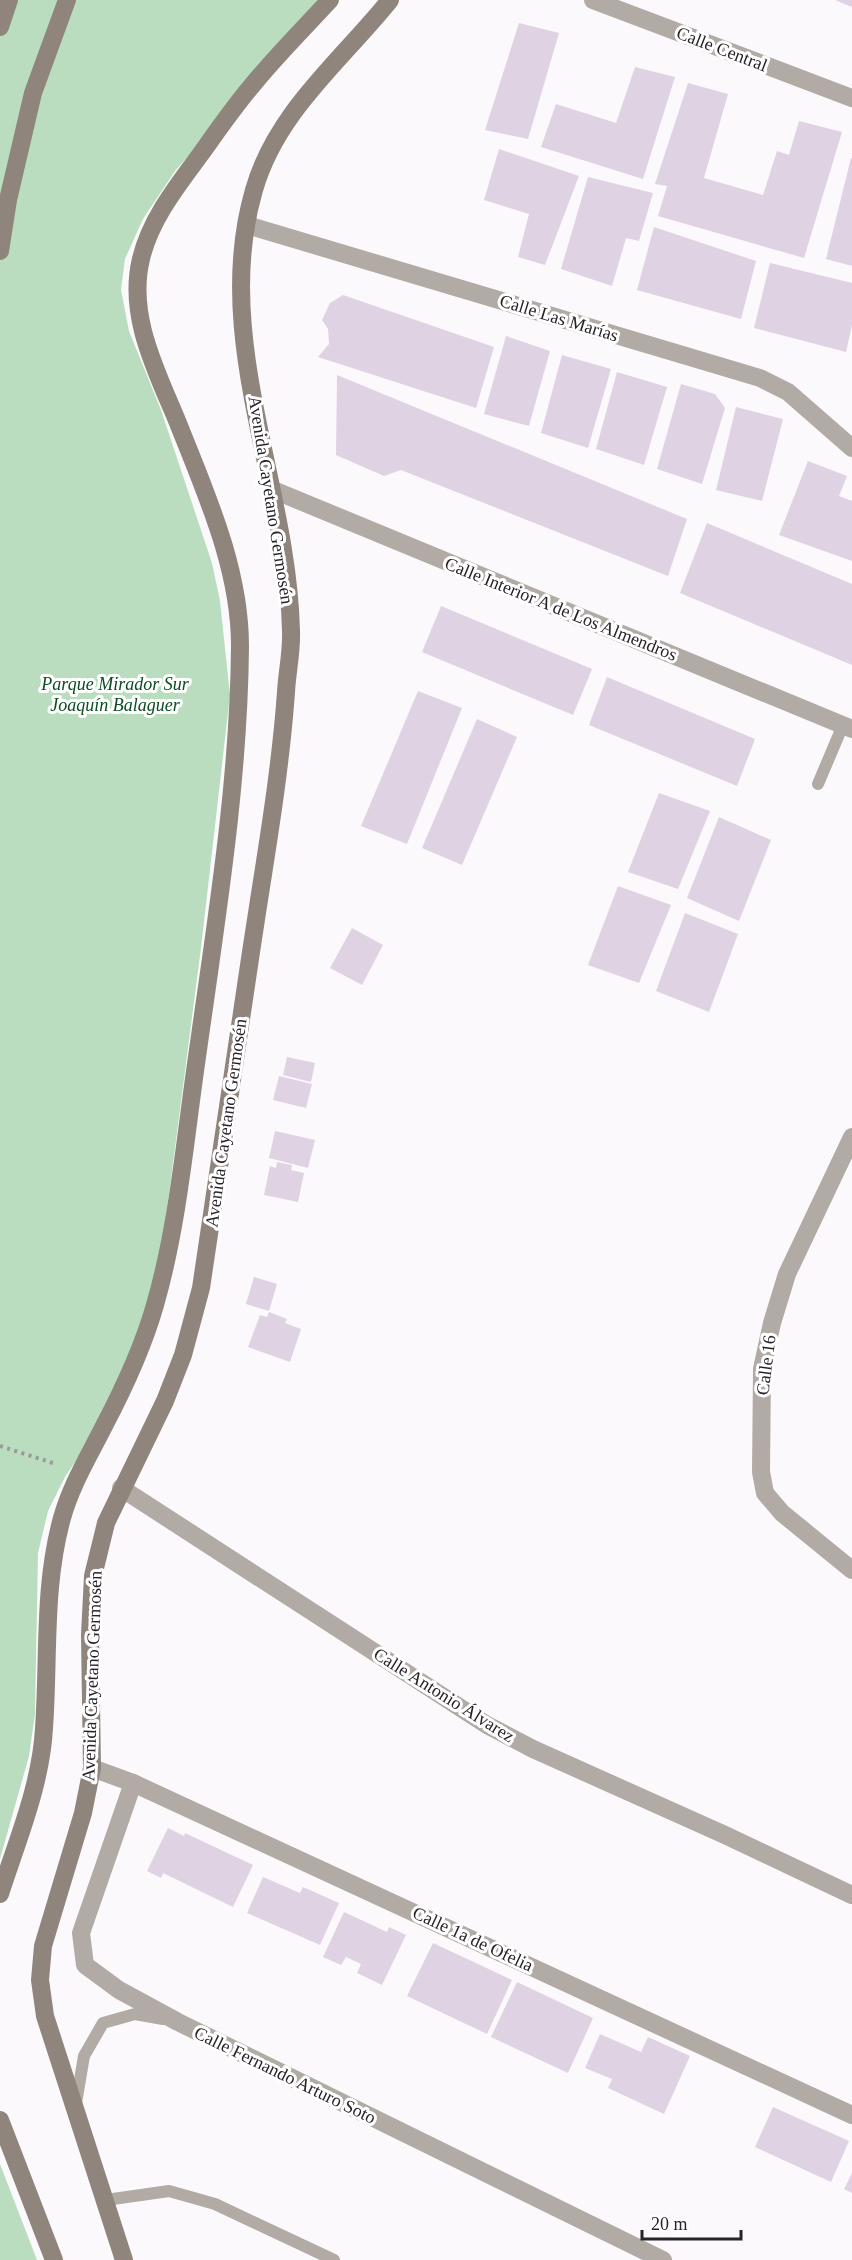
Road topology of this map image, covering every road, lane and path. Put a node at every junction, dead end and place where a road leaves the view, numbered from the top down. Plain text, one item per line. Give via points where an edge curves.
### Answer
1 (9, 0) edge
2 (67, 0) edge
3 (330, 0) edge
4 (390, 0) edge
5 (592, 0) edge
6 (0, 27) edge
7 (852, 98) edge
8 (247, 225) junction
9 (0, 251) edge
10 (852, 448) edge
11 (271, 489) junction
12 (847, 728) edge
13 (818, 784) dead end
14 (852, 1137) edge
15 (121, 1488) junction
16 (852, 1570) edge
17 (92, 1768) junction
18 (133, 1783) junction
19 (0, 1894) edge
20 (852, 1895) edge
21 (178, 2022) junction
22 (74, 2110) junction
23 (852, 2115) edge
24 (0, 2120) edge
25 (106, 2200) junction
26 (54, 2260) edge
27 (124, 2260) edge
28 (334, 2260) edge
29 (663, 2260) edge

1 - 6 street
2 - 9 street via 33,93
3 - 19 street via 254,83 188,171 158,215 141,258 137,289 140,322 205,490 228,558 236,598 240,636 236,745 212,949 171,1235 148,1328 106,1424 79,1472 62,1518 52,1569 42,1748
4 - 8 street, Avenida Cayetano Germosén via 299,103 272,144 254,190
5 - 7 street, Calle Central
8 - 10 street, Calle Las Marías via 760,378 788,392
8 - 11 street, Avenida Cayetano Germosén via 240,278 244,340
11 - 12 street, Calle Interior A de Los Almendros
11 - 15 street, Avenida Cayetano Germosén via 286,567 291,633 280,764 201,1288 183,1355 165,1401
12 - 13 lane
14 - 16 street, Calle 16 via 787,1274 772,1323 762,1369 761,1472 765,1493 782,1513
15 - 17 street, Avenida Cayetano Germosén via 106,1523 93,1575
15 - 20 street, Calle Antonio Álvarez via 487,1725
17 - 18 street, Calle 1a de Ofelia
17 - 22 street, Avenida Cayetano Germosén via 83,1813 43,1946 40,1980 45,2016
18 - 21 street, Calle Fernando Arturo Soto via 81,1933 85,1965 119,1990
18 - 23 street, Calle 1a de Ofelia
21 - 22 lane via 135,2014 103,2023 84,2056
21 - 29 street, Calle Fernando Arturo Soto
22 - 25 street, Avenida Cayetano Germosén
24 - 26 street
25 - 27 street, Avenida Cayetano Germosén
25 - 28 lane via 169,2191 214,2204

